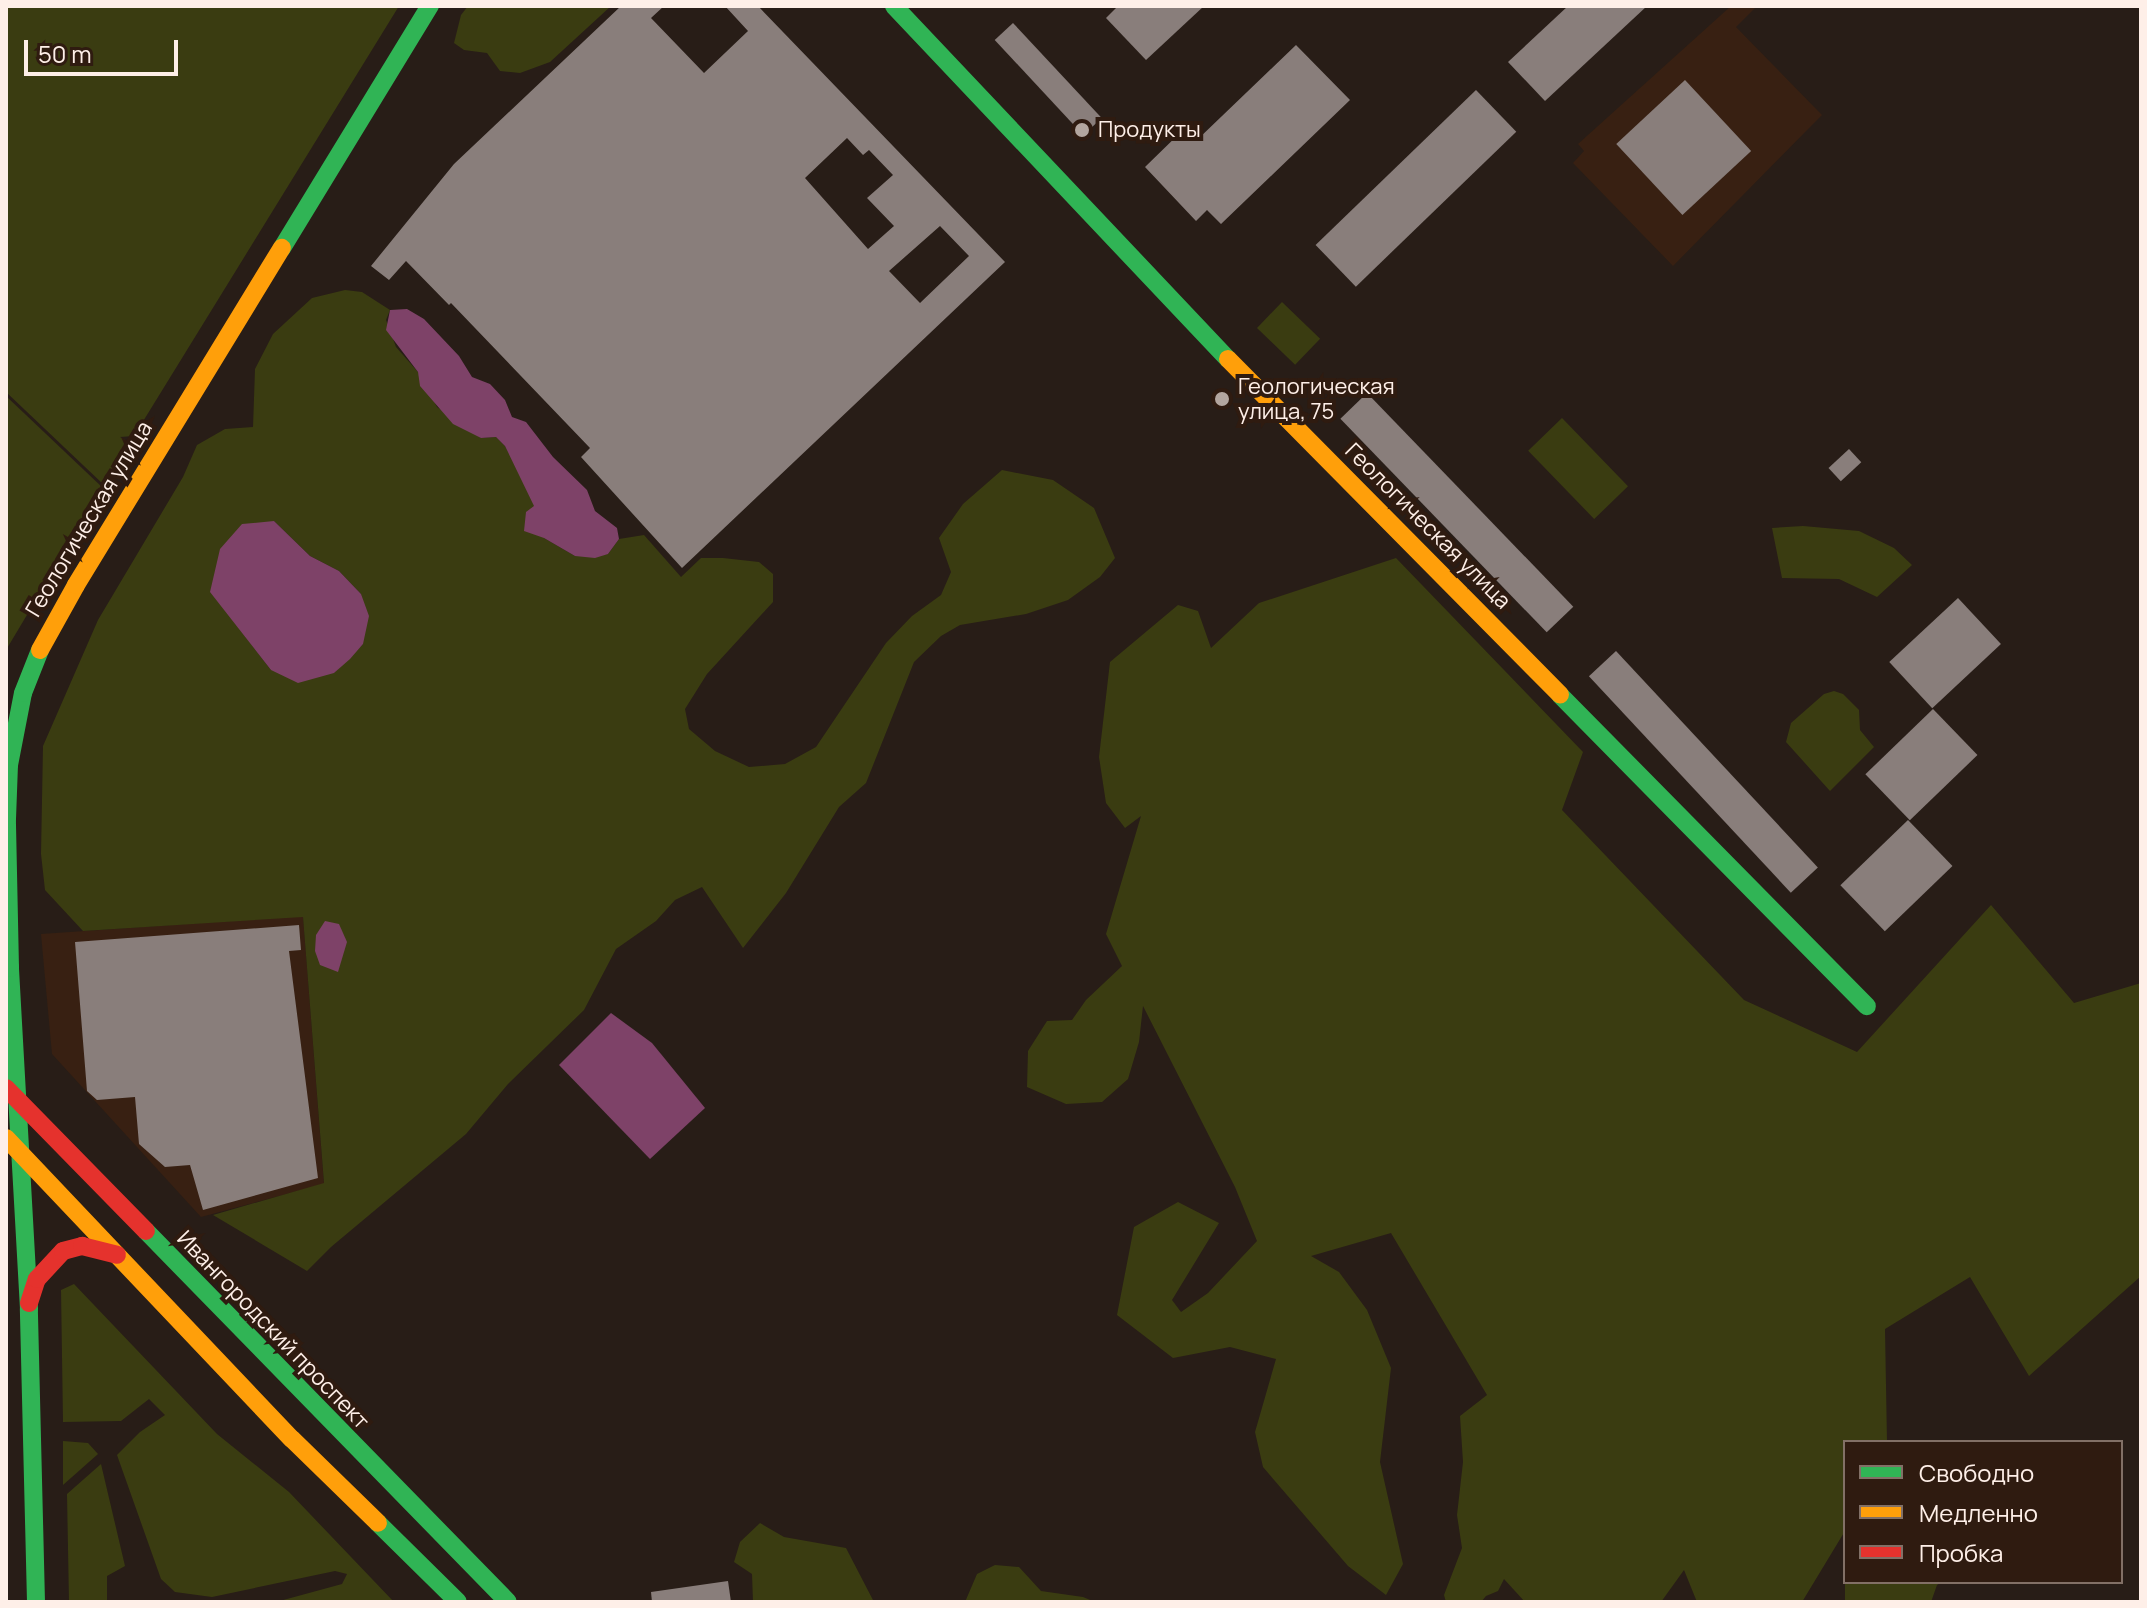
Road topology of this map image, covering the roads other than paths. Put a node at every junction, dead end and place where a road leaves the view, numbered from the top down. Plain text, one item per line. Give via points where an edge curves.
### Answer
1 (430, 6) edge
2 (894, 6) edge
3 (1867, 1006) dead end
4 (12, 1095) edge
5 (6, 1138) edge
6 (22, 1154) junction
7 (117, 1255) junction
8 (29, 1303) junction
9 (36, 1602) edge
10 (458, 1602) edge
11 (508, 1602) edge

1 - 4 main road, Геологическая улица via 76,585 23,693 9,765 7,819
2 - 3 main road, Геологическая улица via 1172,303
4 - 6 main road, Геологическая улица
4 - 11 main road, Ивангородский проспект
5 - 6 main road
6 - 7 main road
6 - 8 main road, Геологическая улица
7 - 8 main road via 82,1246 63,1251 37,1279
7 - 10 main road via 292,1439
8 - 9 main road, Геологическая улица

